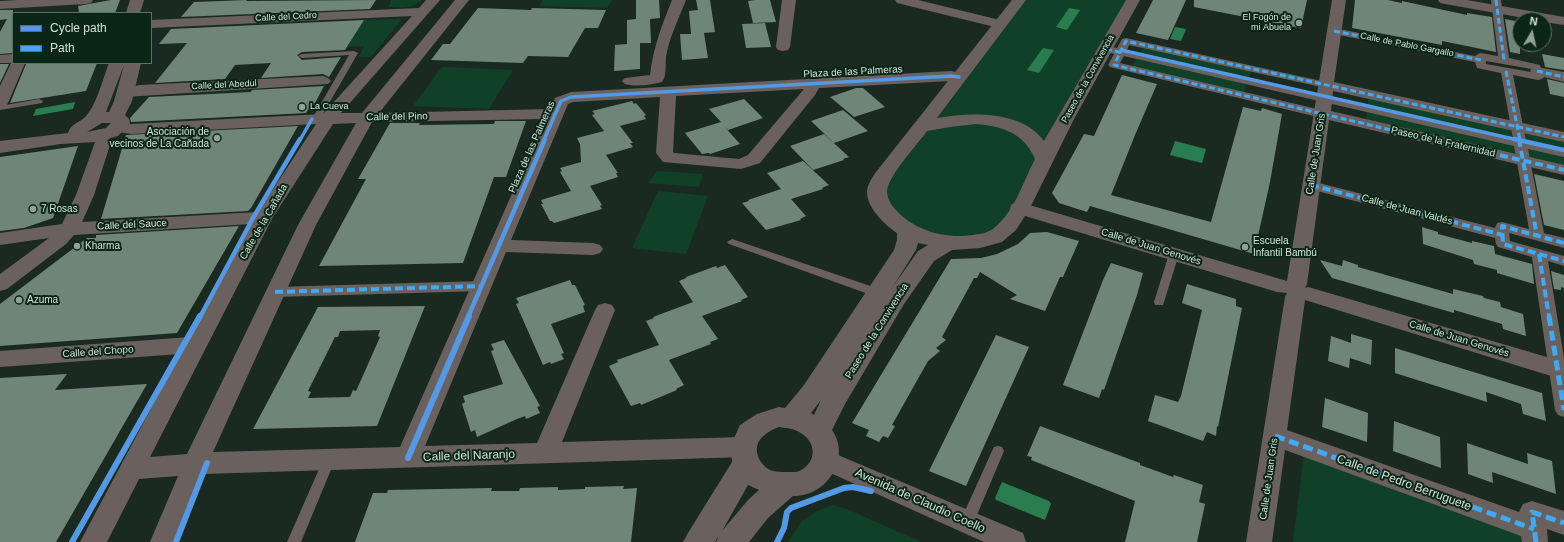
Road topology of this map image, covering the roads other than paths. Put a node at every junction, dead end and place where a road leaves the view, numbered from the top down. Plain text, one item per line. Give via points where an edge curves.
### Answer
1 (86, 0) edge
2 (137, 0) edge
3 (151, 0) edge
4 (462, 0) edge
5 (679, 0) edge
6 (789, 0) edge
7 (902, 0) edge
8 (1019, 0) edge
9 (1133, 0) edge
10 (1339, 0) edge
11 (1445, 0) edge
12 (54, 2) junction
13 (920, 2) edge
14 (0, 5) edge
15 (1497, 5) edge
16 (428, 6) edge
17 (46, 12) edge
18 (133, 12) edge
19 (148, 12) edge
20 (1564, 21) edge
21 (152, 24) edge
22 (999, 24) junction
23 (1334, 31) junction
24 (784, 48) dead end
25 (1113, 51) junction
26 (302, 56) dead end
27 (12, 58) edge
28 (0, 59) edge
29 (18, 64) edge
30 (117, 64) edge
31 (133, 64) edge
32 (1505, 66) junction
33 (1537, 71) joint
34 (959, 77) junction
35 (1564, 77) edge
36 (323, 81) dead end
37 (811, 83) junction
38 (125, 92) junction
39 (668, 92) junction
40 (620, 94) junction
41 (1324, 99) junction
42 (39, 101) dead end
43 (0, 102) edge
44 (0, 108) edge
45 (556, 114) junction
46 (367, 117) junction
47 (322, 119) junction
48 (924, 126) junction
49 (1517, 126) junction
50 (98, 127) junction
51 (0, 137) edge
52 (1564, 137) edge
53 (1520, 143) junction
54 (0, 147) edge
55 (1564, 153) edge
56 (1044, 159) junction
57 (1524, 160) junction
58 (1564, 170) edge
59 (1311, 185) junction
60 (1019, 208) junction
61 (264, 217) junction
62 (69, 229) junction
63 (907, 230) junction
64 (1502, 235) junction
65 (1537, 236) junction
66 (0, 239) edge
67 (732, 242) dead end
68 (948, 243) junction
69 (1564, 243) edge
70 (499, 246) junction
71 (593, 249) dead end
72 (1174, 254) junction
73 (1539, 254) junction
74 (1564, 261) edge
75 (0, 284) edge
76 (482, 286) junction
77 (1296, 290) junction
78 (275, 292) junction
79 (878, 293) junction
80 (1159, 302) dead end
81 (605, 310) dead end
82 (196, 345) junction
83 (0, 359) edge
84 (1561, 370) edge
85 (1564, 410) edge
86 (793, 417) junction
87 (819, 430) junction
88 (1275, 436) junction
89 (998, 451) dead end
90 (548, 453) junction
91 (745, 455) junction
92 (408, 458) junction
93 (329, 460) junction
94 (826, 460) junction
95 (195, 464) junction
96 (132, 469) junction
97 (786, 485) junction
98 (967, 522) junction
99 (1564, 523) edge
100 (1535, 536) edge
101 (93, 542) edge
102 (163, 542) edge
103 (294, 542) edge
104 (698, 542) edge
105 (731, 542) edge
106 (1013, 542) edge
107 (1259, 542) edge

1 - 12 street
2 - 18 street
3 - 19 street
4 - 46 street
5 - 40 street via 663,41 657,79 621,82
6 - 24 street
7 - 13 street
8 - 22 street, Paseo de la Convivencia
9 - 25 street, Paseo de la Convivencia
10 - 23 street, Calle de Juan Gris
11 - 15 street
12 - 14 street
12 - 17 street
13 - 22 street
15 - 20 street
15 - 32 street
16 - 21 street, Calle del Cedro via 408,12
16 - 47 street, Calle de la Cañada
22 - 34 street, Paseo de la Convivencia
23 - 32 street, Calle de Pablo Gargallo via 1481,60 1481,66
23 - 41 street, Calle de Juan Gris
25 - 41 street, Paseo de la Fraternidad
25 - 56 street, Paseo de la Convivencia
26 - 47 lane via 354,53
27 - 28 street
29 - 43 street
30 - 50 street via 102,103
31 - 38 street
32 - 33 street, Calle de Pablo Gargallo via 1538,77
32 - 49 street
33 - 35 street, Calle de Pablo Gargallo
34 - 37 street, Plaza de las Palmeras
34 - 48 street, Paseo de la Convivencia
36 - 38 street, Calle del Abedul
37 - 39 street, Plaza de las Palmeras
37 - 39 street, Plaza de las Palmeras via 810,92 754,159 741,164 669,158 664,153
38 - 50 street via 123,100
39 - 40 street, Plaza de las Palmeras
40 - 45 street, Plaza de las Palmeras via 571,97 561,101
41 - 49 street, Paseo de la Fraternidad
41 - 53 street, Paseo de la Fraternidad
41 - 57 street, Paseo de la Fraternidad
41 - 59 street, Calle de Juan Gris
42 - 44 lane
45 - 46 street, Calle del Pino
45 - 70 street, Plaza de las Palmeras
46 - 47 street, Calle del Pino
46 - 78 street via 307,225
47 - 50 street, Calle del Pino via 131,129
47 - 61 street, Calle de la Cañada
48 - 56 street via 974,118 1000,122 1020,130 1037,143
48 - 63 street, Paseo de la Convivencia via 883,176 878,188 878,200 888,215
49 - 52 street, Paseo de la Fraternidad
49 - 53 street
50 - 51 street
50 - 54 street
50 - 62 street via 103,142 85,195
53 - 55 street, Paseo de la Fraternidad
53 - 57 street
56 - 60 street, Paseo de la Convivencia
57 - 58 street, Paseo de la Fraternidad
57 - 65 street
59 - 64 street, Calle de Juan Valdés
59 - 77 street, Calle de Juan Gris
60 - 68 street, Paseo de la Convivencia via 1012,222 1002,233 990,239 968,244
60 - 72 street, Calle de Juan Genovés
61 - 62 street, Calle del Sauce
61 - 82 street, Calle de la Cañada
62 - 66 street, Calle del Sauce
62 - 75 street via 59,240
63 - 68 street, Paseo de la Convivencia
63 - 79 street, Paseo de la Convivencia via 905,250
64 - 65 street via 1502,226
64 - 73 street via 1503,244
65 - 69 street
67 - 79 lane
68 - 87 street, Paseo de la Convivencia via 926,256 900,293 834,400
70 - 71 street
70 - 76 street, Plaza de las Palmeras
72 - 77 street, Calle de Juan Genovés
72 - 80 lane
73 - 74 street
73 - 84 street
76 - 78 street
76 - 92 street, Plaza de las Palmeras
77 - 84 street, Calle de Juan Genovés
77 - 88 street, Calle de Juan Gris
78 - 95 street
79 - 86 street, Paseo de la Convivencia via 813,392
81 - 90 street via 551,437
82 - 83 street, Calle del Chopo
82 - 96 street, Calle de la Cañada
84 - 85 street
86 - 87 street via 806,421
86 - 91 street via 768,420 754,428 747,437
87 - 94 street via 825,439
88 - 100 street, Calle de Pedro Berruguete
88 - 107 street, Calle de Juan Gris
89 - 98 lane
90 - 91 street, Calle del Naranjo
90 - 92 street, Calle del Naranjo
91 - 97 street via 755,475 767,482
91 - 104 street via 711,523
92 - 93 street, Calle del Naranjo
93 - 95 street, Calle del Naranjo
93 - 103 lane
94 - 97 street via 822,469 803,483
94 - 98 street, Avenida de Claudio Coello
95 - 96 street
95 - 102 street
96 - 101 street, Calle de la Cañada
97 - 105 street via 762,505
98 - 106 street, Avenida de Claudio Coello
99 - 100 street, Calle de Pedro Berruguete via 1532,512

